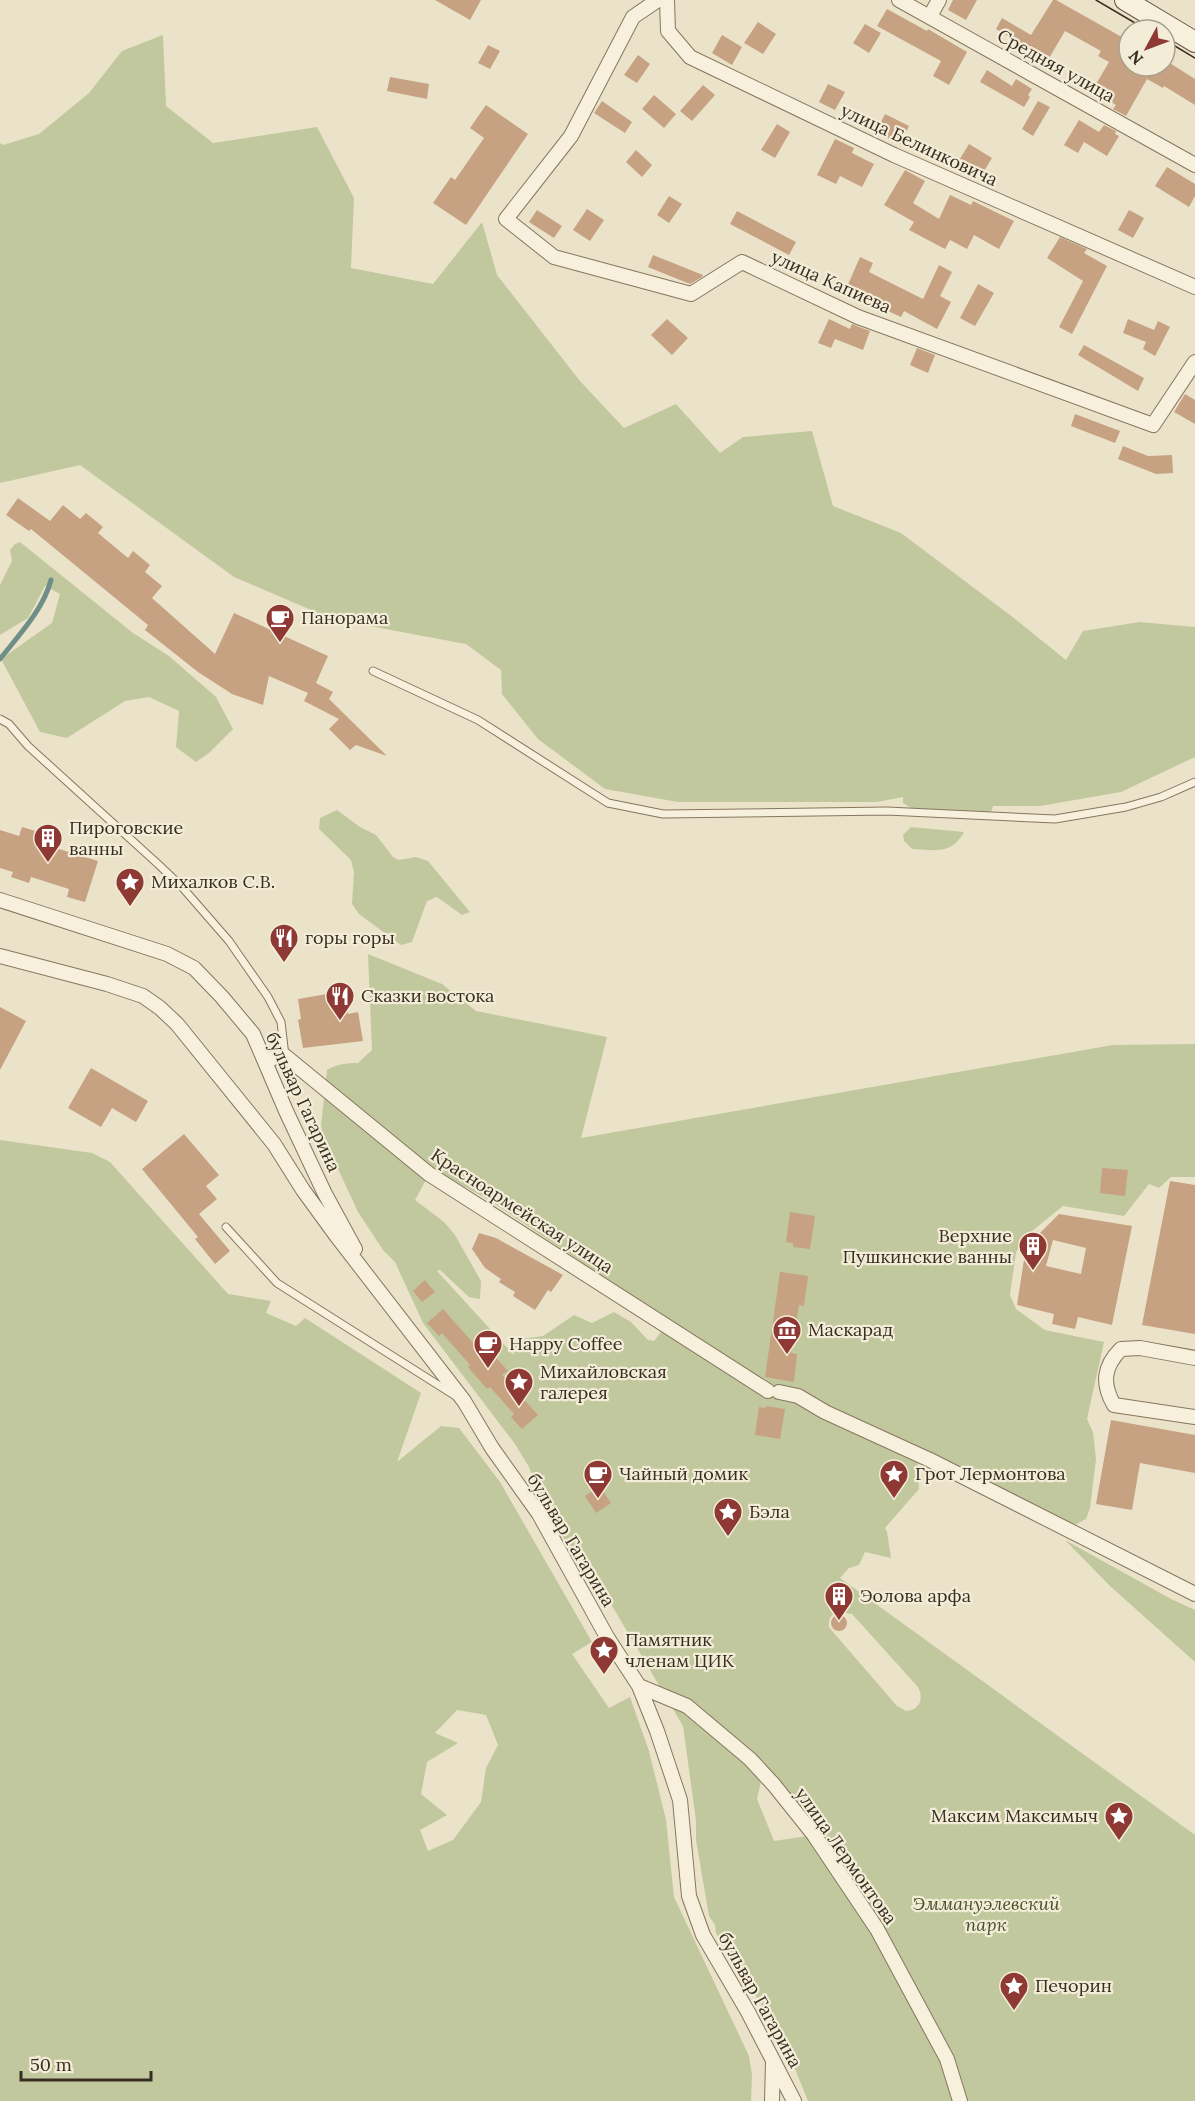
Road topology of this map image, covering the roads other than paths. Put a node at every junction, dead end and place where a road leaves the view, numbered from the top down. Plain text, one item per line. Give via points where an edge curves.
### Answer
1 (658, 0) edge
2 (667, 0) edge
3 (899, 0) edge
4 (939, 0) edge
5 (1125, 0) edge
6 (930, 16) junction
7 (1195, 42) edge
8 (1195, 165) edge
9 (1195, 287) edge
10 (1195, 362) edge
11 (373, 671) dead end
12 (0, 719) edge
13 (1195, 782) edge
14 (0, 900) edge
15 (0, 956) edge
16 (285, 1056) junction
17 (266, 1062) junction
18 (226, 1227) dead end
19 (375, 1285) junction
20 (1195, 1359) edge
21 (464, 1401) junction
22 (1195, 1417) edge
23 (1195, 1594) edge
24 (639, 1686) junction
25 (773, 2059) junction
26 (772, 2101) edge
27 (794, 2101) edge
28 (960, 2101) edge

1 - 10 street, улица Капиева via 633,17 571,136 506,219 554,257 691,294 742,262 858,317 1153,425
2 - 9 street, улица Белинковича via 668,31 690,57 894,155
3 - 6 street, Средняя улица
4 - 6 street
5 - 7 main road
6 - 8 street, Средняя улица
11 - 13 lane via 478,720 608,803 663,814 887,811 1055,819 1126,807
12 - 16 lane via 182,887 229,941 280,1022
14 - 17 street, бульвар Гагарина via 167,954 194,968 253,1034
15 - 19 street, бульвар Гагарина via 107,984 143,996 160,1008 274,1144 303,1190
16 - 17 street
16 - 23 street, Красноармейская улица via 429,1174 774,1391 798,1396
17 - 19 street, бульвар Гагарина via 324,1192
18 - 21 lane via 277,1283
19 - 21 street, бульвар Гагарина
20 - 22 street via 1140,1348 1121,1349 1112,1358 1105,1381 1114,1405
21 - 24 street, бульвар Гагарина via 539,1514 607,1638
24 - 25 street, бульвар Гагарина via 680,1800 688,1896 703,1935
24 - 28 street, улица Лермонтова via 687,1706 750,1759 814,1835 877,1929 947,2059
25 - 26 street
25 - 27 street, бульвар Гагарина

